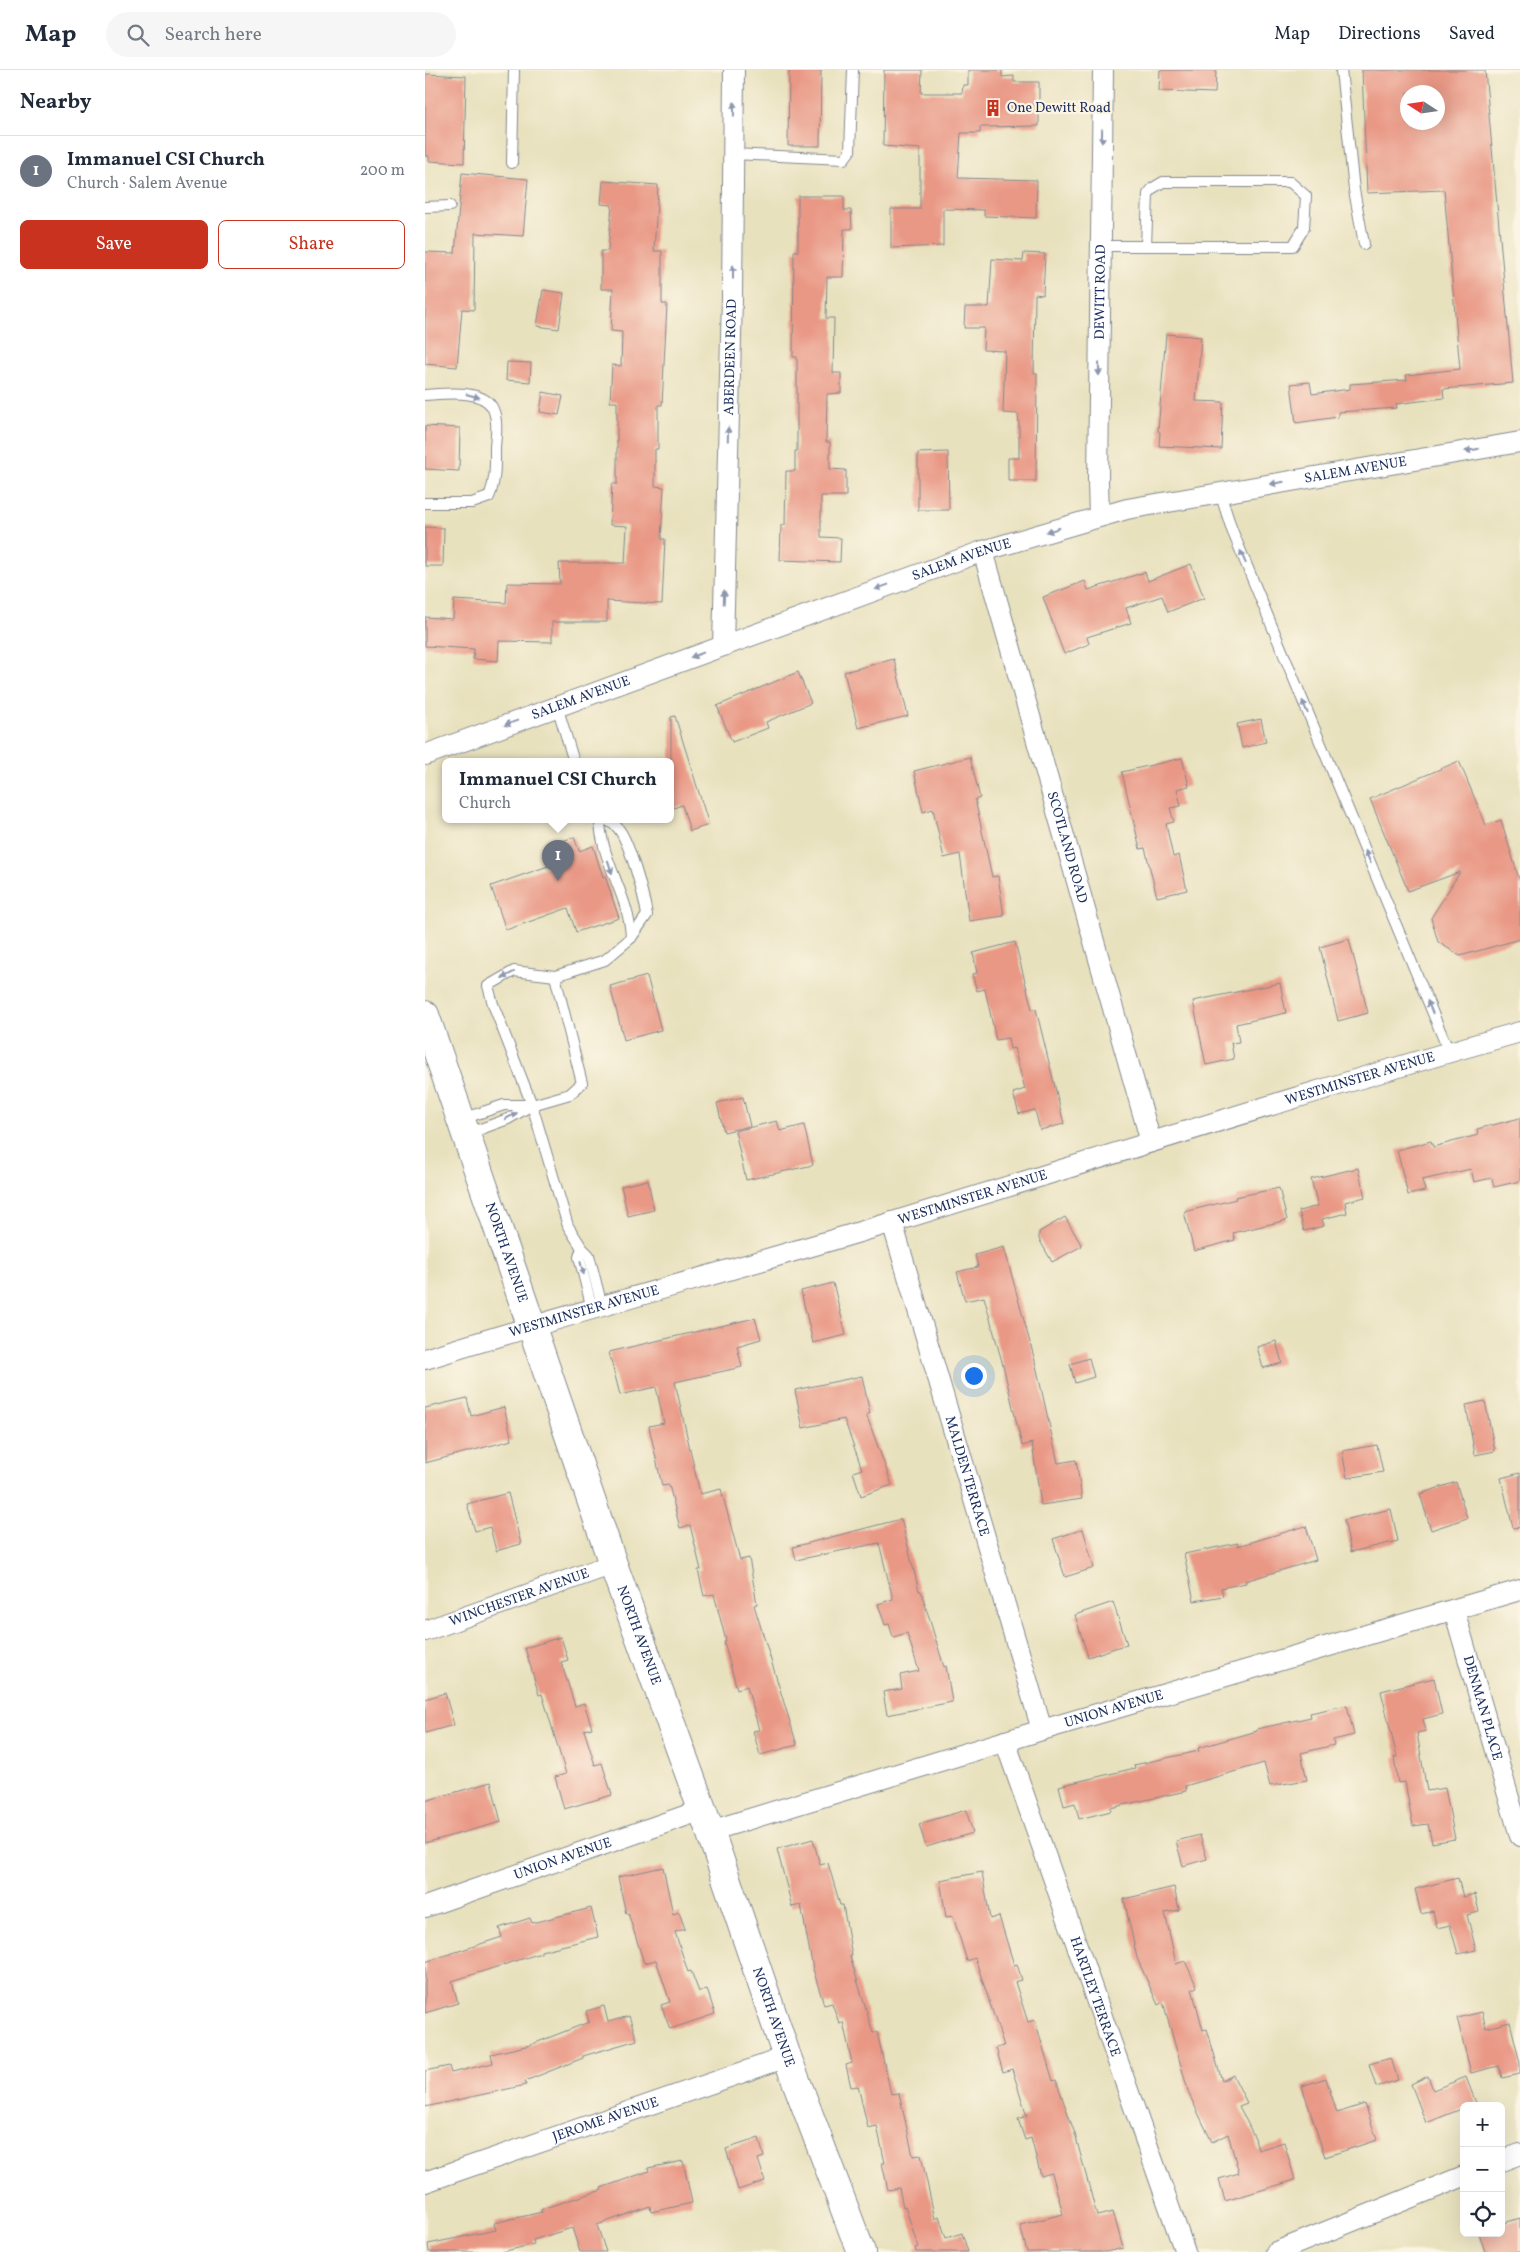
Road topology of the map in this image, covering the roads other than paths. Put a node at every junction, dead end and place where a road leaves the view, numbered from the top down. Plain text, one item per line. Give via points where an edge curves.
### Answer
1 (514, 70) edge
2 (734, 70) edge
3 (853, 70) edge
4 (1103, 70) edge
5 (1341, 70) edge
6 (733, 154) junction
7 (512, 163) dead end
8 (425, 206) edge
9 (450, 206) dead end
10 (1364, 244) dead end
11 (1101, 246) junction
12 (1146, 246) junction
13 (425, 395) edge
14 (1520, 442) edge
15 (1220, 493) junction
16 (425, 503) edge
17 (1099, 516) junction
18 (983, 551) junction
19 (723, 646) junction
20 (557, 706) junction
21 (425, 755) edge
22 (573, 758) edge
23 (600, 823) edge
24 (612, 823) edge
25 (631, 938) junction
26 (555, 976) junction
27 (427, 1027) edge
28 (1520, 1032) edge
29 (1449, 1052) junction
30 (532, 1105) junction
31 (463, 1127) junction
32 (1151, 1142) junction
33 (891, 1222) junction
34 (597, 1307) junction
35 (531, 1325) junction
36 (425, 1359) edge
37 (613, 1564) junction
38 (1520, 1590) edge
39 (1454, 1610) junction
40 (425, 1631) edge
41 (1042, 1730) junction
42 (1005, 1741) junction
43 (706, 1821) junction
44 (1520, 1836) edge
45 (425, 1907) edge
46 (787, 2057) junction
47 (1520, 2154) edge
48 (1505, 2160) edge
49 (1460, 2178) edge
50 (425, 2182) edge
51 (861, 2252) edge
52 (1185, 2252) edge
53 (1275, 2252) edge

1 - 7 lane
6 -> 2 street, ABERDEEN ROAD
3 - 6 lane via 850,151 844,159
4 -> 11 street, DEWITT ROAD
5 - 10 lane via 1354,190
19 -> 6 street, ABERDEEN ROAD
8 - 9 lane
11 - 12 lane
11 -> 17 street, DEWITT ROAD
12 - 12 lane via 1293,246 1304,228 1306,196 1290,182 1163,182 1148,194
13 -> 16 lane via 470,394 485,400 493,408 496,420 495,484 489,497 473,503
14 -> 15 street, SALEM AVENUE
15 - 17 street, SALEM AVENUE
29 -> 15 lane via 1232,530
17 -> 18 street, SALEM AVENUE
18 -> 19 street, SALEM AVENUE
18 - 32 street, SCOTLAND ROAD
19 -> 20 street, SALEM AVENUE
20 -> 21 street, SALEM AVENUE
20 - 22 lane
23 -> 25 lane via 601,838 631,922
24 - 25 lane via 618,827 643,891 647,915
25 - 26 lane via 605,960
26 - 30 lane via 582,1082 570,1094
26 -> 30 lane via 514,971 488,986
27 - 31 main road, NORTH AVENUE
28 - 29 street, WESTMINSTER AVENUE
29 - 32 street, WESTMINSTER AVENUE
31 -> 30 lane via 508,1119
30 - 31 lane via 504,1105
30 - 34 lane via 568,1226 589,1255
31 - 35 main road, NORTH AVENUE
32 - 33 street, WESTMINSTER AVENUE
33 - 34 street, WESTMINSTER AVENUE
33 - 41 street, MALDEN TERRACE
34 - 35 street, WESTMINSTER AVENUE
35 - 36 street, WESTMINSTER AVENUE
35 - 37 main road, NORTH AVENUE
37 - 40 street, WINCHESTER AVENUE
37 - 43 main road, NORTH AVENUE
38 - 39 street, UNION AVENUE
39 - 41 street, UNION AVENUE
39 - 44 street, DENMAN PLACE
41 - 42 street, UNION AVENUE
42 - 43 street, UNION AVENUE
42 - 52 street, HARTLEY TERRACE
43 - 45 street, UNION AVENUE
43 - 46 main road, NORTH AVENUE
46 - 50 street, JEROME AVENUE
46 - 51 main road, NORTH AVENUE
47 - 48 street
49 - 53 street

